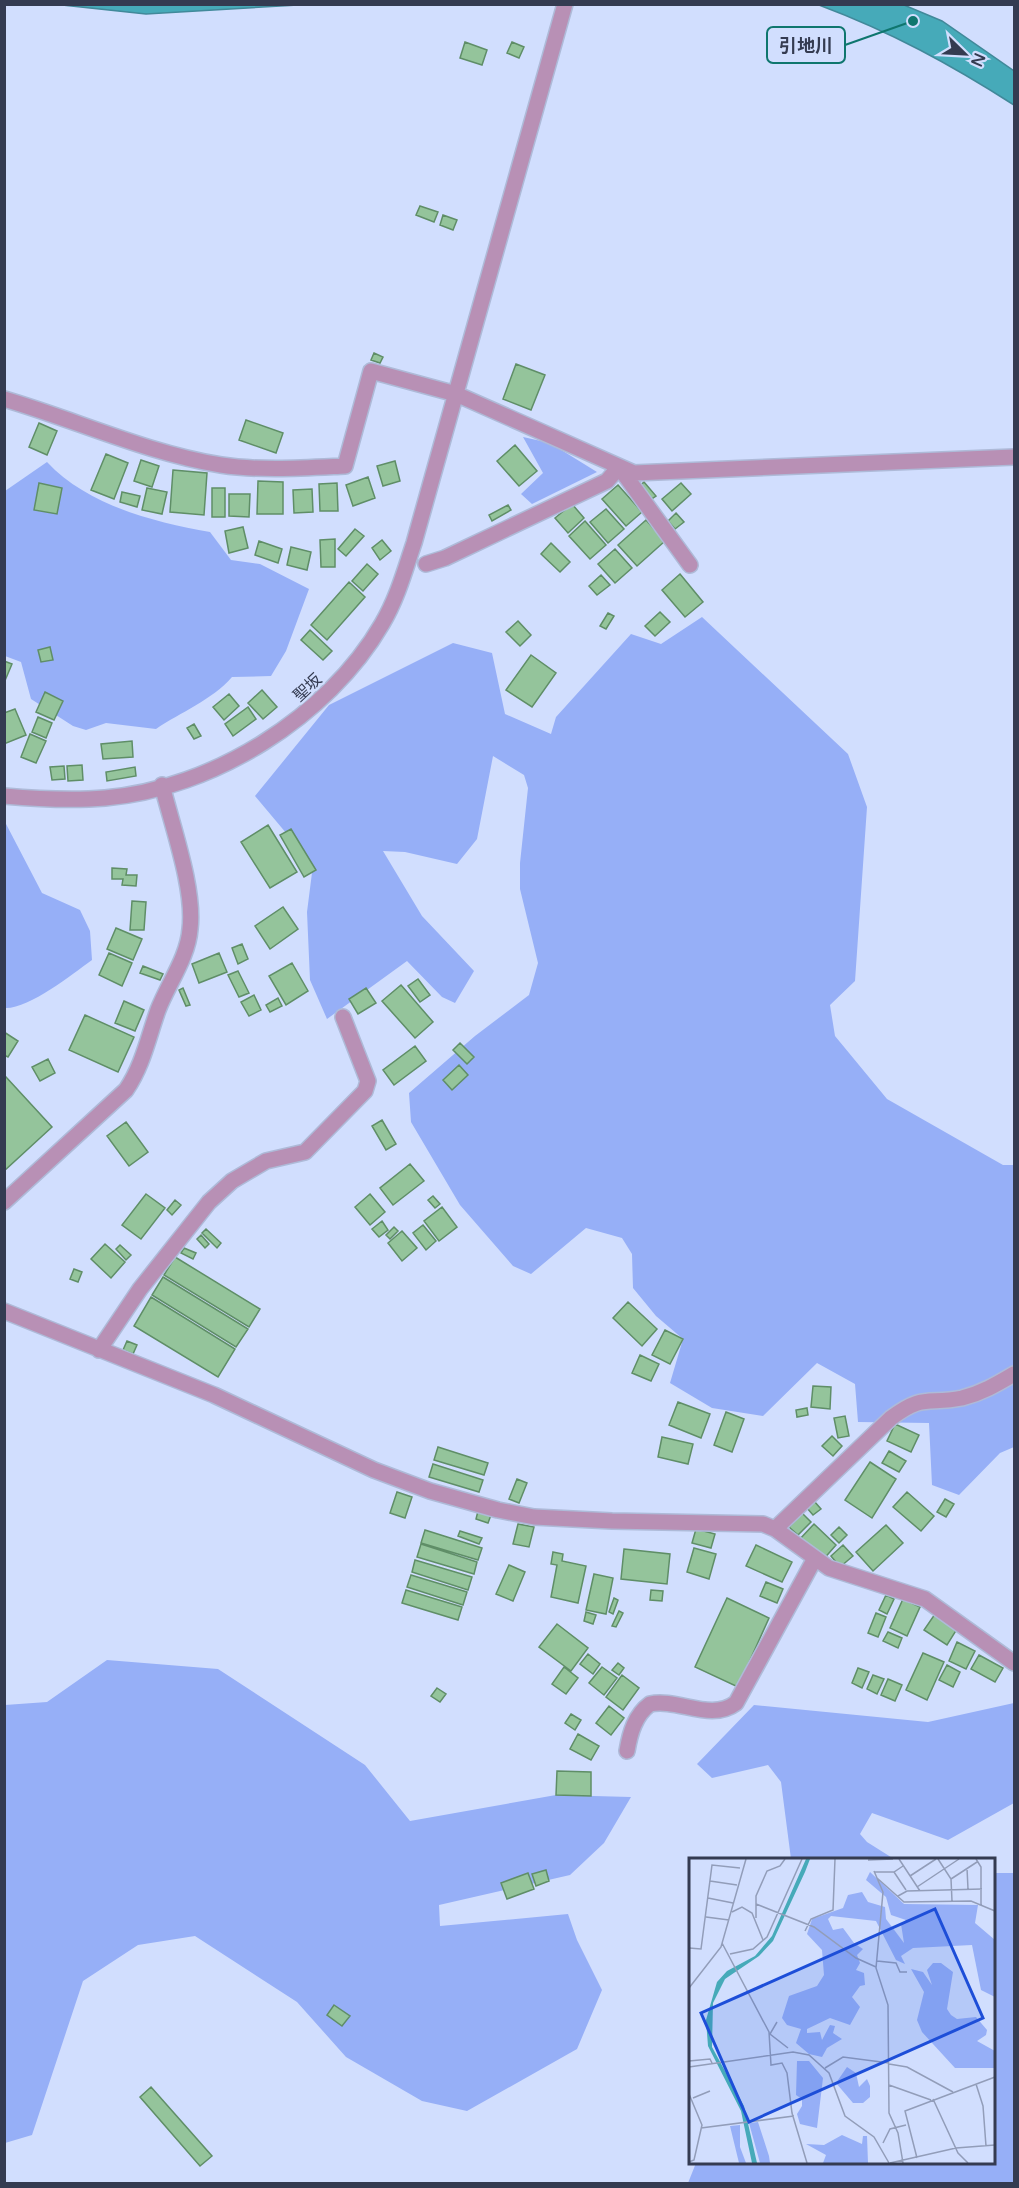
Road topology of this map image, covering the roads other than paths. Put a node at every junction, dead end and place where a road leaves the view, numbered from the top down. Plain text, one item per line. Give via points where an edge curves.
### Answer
1 (566, 4) edge
2 (456, 394) junction
3 (4, 399) edge
4 (1014, 457) edge
5 (619, 467) junction
6 (426, 564) dead end
7 (690, 565) dead end
8 (162, 785) junction
9 (4, 796) edge
10 (344, 1017) dead end
11 (4, 1202) edge
12 (4, 1311) edge
13 (99, 1350) junction
14 (1014, 1374) edge
15 (775, 1529) junction
16 (814, 1560) junction
17 (1014, 1663) edge
18 (627, 1751) dead end

1 - 2 street, 聖坂
2 - 3 street via 371,371 345,466 300,468 220,465 185,457
2 - 5 street
2 - 8 street, 聖坂 via 399,588 382,624 353,666 322,699 262,744 225,763
4 - 5 street via 639,473
5 - 6 street via 607,480
5 - 7 street
8 - 9 street, 聖坂 via 107,798
8 - 11 street via 190,900 190,930 139,1072 126,1090
10 - 13 street via 368,1081 365,1091 305,1152 266,1161 232,1181 209,1202 140,1289
12 - 13 street
13 - 15 street via 214,1395 382,1473 498,1510 534,1517 763,1524
14 - 15 street via 971,1396 926,1399 908,1405
15 - 16 street
16 - 17 street via 845,1575 925,1599
16 - 18 street via 736,1703 714,1710 669,1702 650,1704 630,1732

